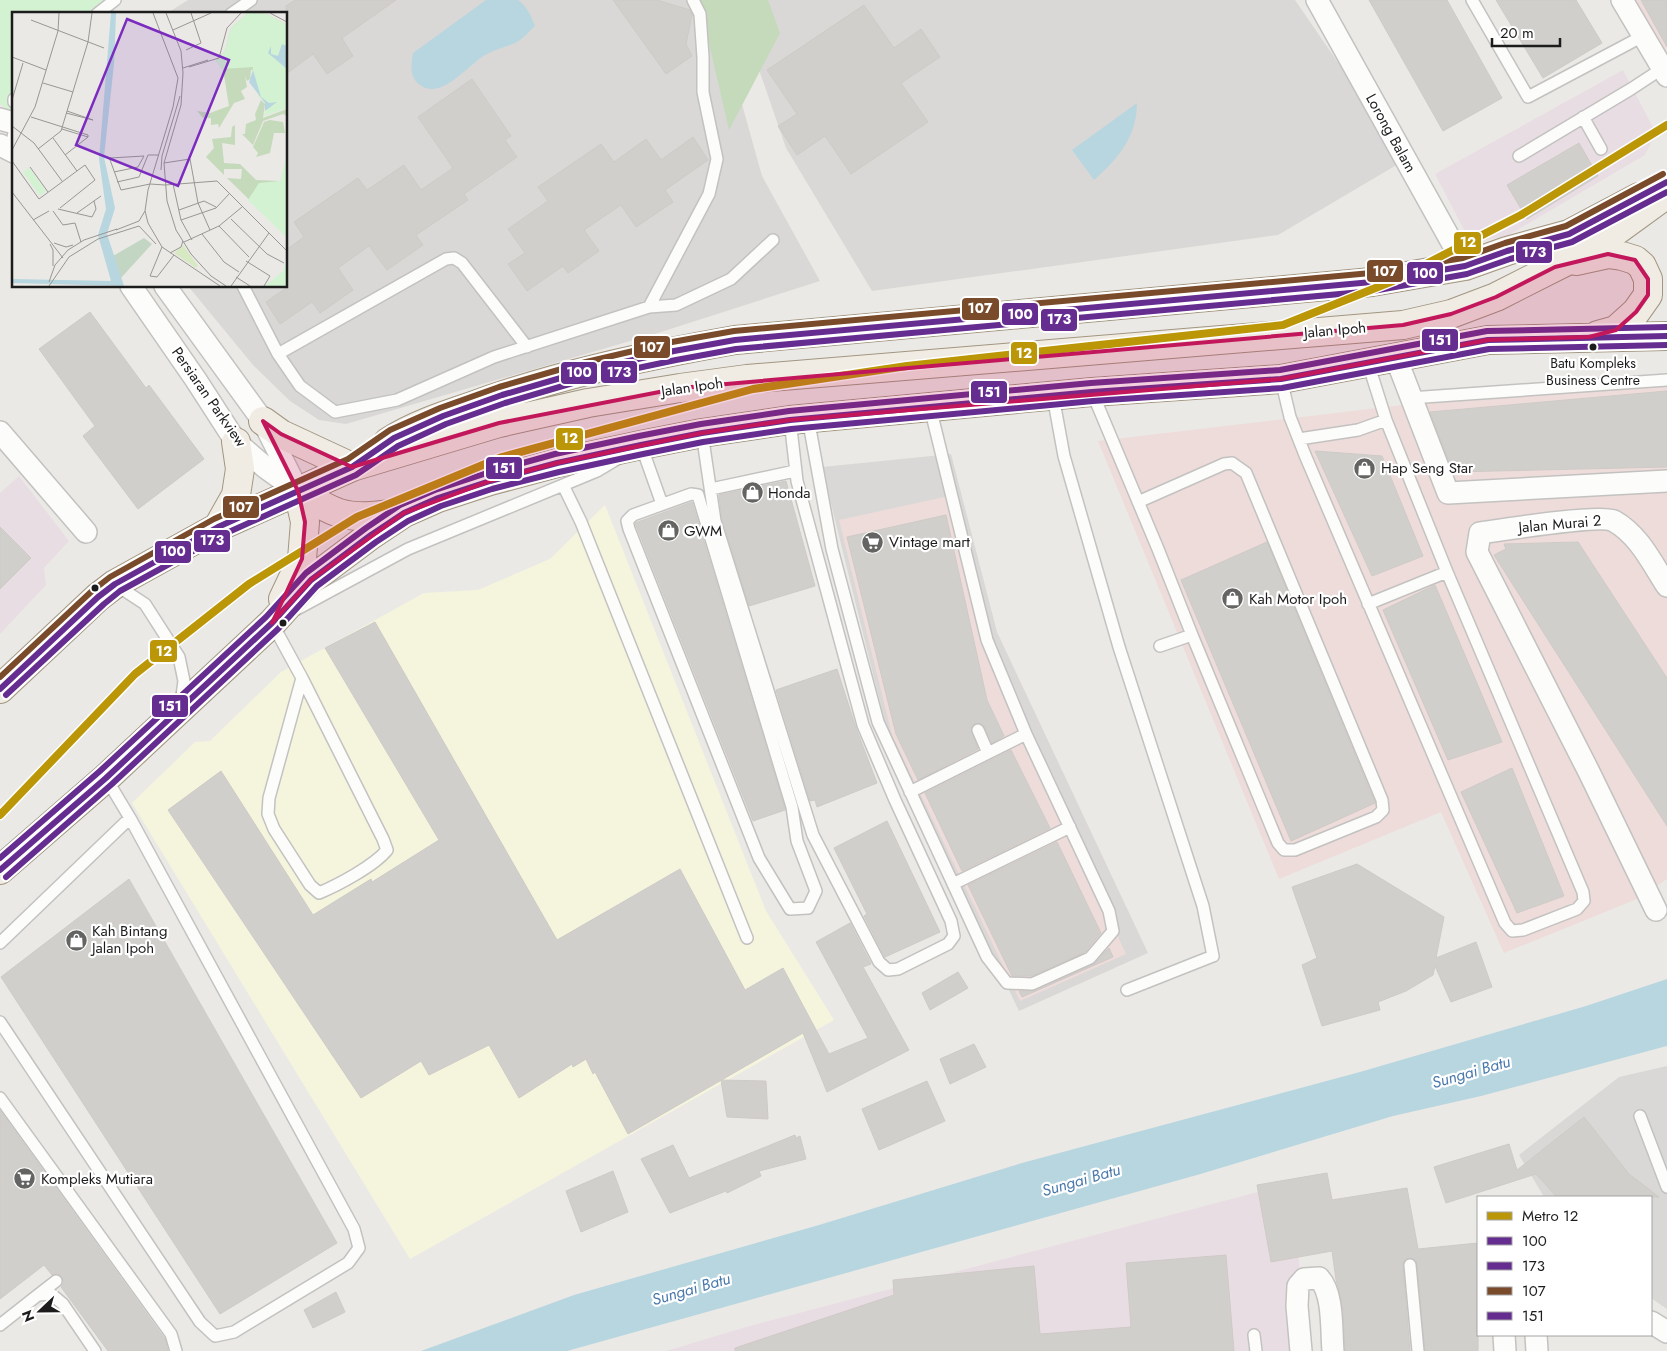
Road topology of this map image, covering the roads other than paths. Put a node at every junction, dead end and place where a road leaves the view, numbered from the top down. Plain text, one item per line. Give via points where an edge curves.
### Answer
1 (115, 0) edge
2 (251, 0) edge
3 (693, 0) edge
4 (1316, 0) edge
5 (1472, 0) edge
6 (1622, 0) edge
7 (100, 12) edge
8 (234, 12) edge
9 (1643, 36) junction
10 (1666, 70) edge
11 (1583, 117) junction
12 (1602, 149) dead end
13 (1519, 156) dead end
14 (1667, 182) edge
15 (1667, 194) edge
16 (773, 240) dead end
17 (1465, 266) junction
18 (1555, 267) junction
19 (132, 288) edge
20 (166, 288) edge
21 (244, 288) edge
22 (650, 307) junction
23 (1667, 336) edge
24 (1589, 337) junction
25 (527, 347) junction
26 (278, 354) junction
27 (1396, 358) junction
28 (1368, 363) junction
29 (1281, 379) junction
30 (1667, 380) edge
31 (1092, 392) junction
32 (1053, 396) junction
33 (1410, 398) junction
34 (930, 407) junction
35 (799, 419) junction
36 (1386, 420) junction
37 (263, 421) junction
38 (0, 432) edge
39 (702, 433) junction
40 (1299, 439) junction
41 (236, 442) junction
42 (641, 445) junction
43 (352, 467) junction
44 (795, 471) junction
45 (1667, 481) edge
46 (563, 485) junction
47 (711, 489) junction
48 (298, 491) junction
49 (1138, 502) junction
50 (662, 504) junction
51 (404, 513) junction
52 (218, 527) junction
53 (86, 532) dead end
54 (1447, 572) junction
55 (114, 584) junction
56 (1667, 586) edge
57 (1368, 604) junction
58 (272, 623) junction
59 (1192, 634) junction
60 (1160, 646) dead end
61 (302, 678) junction
62 (0, 689) edge
63 (180, 708) junction
64 (978, 730) dead end
65 (1026, 734) junction
66 (988, 753) junction
67 (106, 778) junction
68 (910, 792) junction
69 (130, 818) junction
70 (1070, 827) junction
71 (0, 869) edge
72 (953, 884) junction
73 (1656, 910) edge
74 (747, 938) dead end
75 (0, 943) edge
76 (1127, 990) dead end
77 (0, 1022) edge
78 (0, 1098) edge
79 (1640, 1116) dead end
80 (1667, 1187) edge
81 (1410, 1265) dead end
82 (56, 1281) dead end
83 (38, 1295) junction
84 (1652, 1323) edge
85 (0, 1325) edge
86 (1667, 1332) edge
87 (1254, 1335) dead end
88 (1504, 1336) edge
89 (1536, 1336) edge
90 (95, 1351) edge
91 (176, 1351) edge
92 (1256, 1351) edge
93 (1301, 1351) edge
94 (1333, 1351) edge
95 (1418, 1351) edge
96 (1505, 1351) edge
97 (1537, 1351) edge

1 - 7 lane
2 - 8 lane
3 - 22 lane via 700,14 703,92 718,159 709,194
4 - 17 street, Lorong Balam
5 - 9 lane via 1528,97
6 - 9 street
9 - 10 street
10 - 11 lane
11 - 12 lane
11 - 13 lane
14 - 17 main road via 1569,234
15 - 18 main road, Jalan Ipoh via 1616,231
16 - 22 lane via 731,279 676,305
17 - 43 main road via 1372,282 735,340 588,370 502,394 394,438
18 - 24 main road via 1608,254 1635,260 1642,266 1648,279 1648,295 1636,312 1616,330
18 - 43 main road, Jalan Ipoh via 1496,297 1452,314 1403,325 747,379 680,388 588,403 499,423
19 - 41 street, Persiaran Parkview
20 - 37 street, Persiaran Parkview
21 - 26 lane
22 - 25 lane
23 - 24 main road
24 - 27 main road via 1488,340
25 - 26 lane via 494,357 397,400 335,412 300,386
25 - 26 lane via 462,263 454,258 446,259
27 - 28 main road
27 - 33 street
28 - 29 main road
28 - 36 lane
29 - 31 main road
29 - 40 lane
30 - 33 lane
31 - 32 main road
31 - 49 lane
32 - 34 main road
32 - 76 lane via 1064,456 1119,647 1203,906 1213,956
33 - 45 street via 1448,492
34 - 35 main road
34 - 65 lane via 987,640
35 - 39 main road
35 - 44 lane
35 - 68 lane via 815,458 832,549 878,722
36 - 40 lane via 1358,430
36 - 54 lane
37 - 43 main road via 282,434
37 - 48 street, Persiaran Parkview
38 - 53 street
39 - 42 main road
39 - 47 lane
40 - 57 lane
41 - 48 street, Persiaran Parkview
41 - 52 main road via 240,469 236,495
42 - 46 lane via 597,471
42 - 50 lane
42 - 51 main road via 490,481
43 - 48 main road, Jalan Ipoh
44 - 47 lane
44 - 47 lane via 863,724 951,921 954,936 948,944 898,969 888,970 879,962 813,835 715,521
46 - 58 lane via 408,550
46 - 74 lane
48 - 51 main road via 340,514
48 - 52 main road, Jalan Ipoh
48 - 58 main road via 305,522 302,559
49 - 59 lane
49 - 59 lane via 1224,464 1232,463 1246,473 1382,800 1383,810 1376,816 1295,850 1284,850 1278,843
50 - 50 lane via 633,515 628,521 629,529 759,858 790,909 808,908 816,891 797,841 792,808 698,495 691,494
51 - 58 main road via 311,580
52 - 55 main road, Jalan Ipoh
54 - 57 lane
54 - 57 lane via 1583,892 1584,900 1577,908 1523,930 1512,931 1505,923
55 - 62 main road, Jalan Ipoh
55 - 63 lane via 145,604 179,657 184,681
56 - 73 street, Jalan Murai 2 via 1637,540 1612,520 1588,519 1480,533 1477,552
58 - 61 lane
58 - 63 main road
59 - 60 lane
61 - 61 lane via 269,798 268,814 310,886 318,893 380,858 387,850
63 - 67 main road
64 - 66 lane
65 - 66 lane
65 - 70 lane
66 - 68 lane
67 - 69 lane
67 - 71 main road
68 - 72 lane
69 - 75 lane
69 - 77 lane via 354,1228 359,1248 340,1268 234,1332 215,1336 200,1322
70 - 72 lane
70 - 72 lane via 1110,911 1113,931 1090,958 1032,984 1008,983 987,957
78 - 91 lane via 102,1245 171,1334
79 - 80 lane
81 - 95 lane
82 - 83 lane
83 - 85 lane
83 - 90 lane via 51,1294 63,1304
84 - 86 street
87 - 92 lane
88 - 96 street
89 - 97 street
93 - 94 street via 1298,1286 1304,1279 1319,1278 1326,1285

